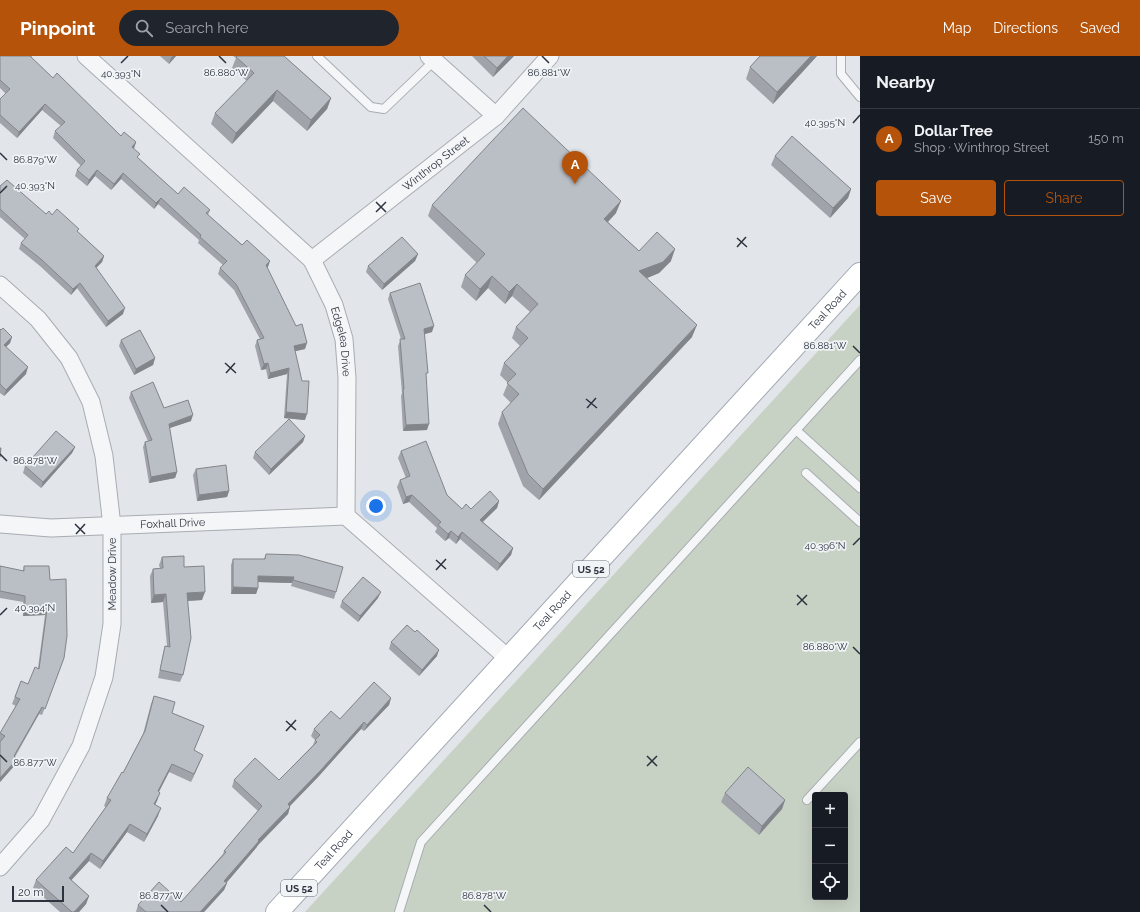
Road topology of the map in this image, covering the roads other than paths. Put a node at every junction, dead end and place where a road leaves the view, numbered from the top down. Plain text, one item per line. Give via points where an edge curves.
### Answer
1 (86, 56) edge
2 (317, 56) edge
3 (550, 56) edge
4 (841, 56) edge
5 (432, 58) edge
6 (860, 97) edge
7 (496, 116) junction
8 (312, 260) junction
9 (860, 274) edge
10 (0, 285) edge
11 (860, 360) edge
12 (796, 430) junction
13 (806, 473) dead end
14 (860, 488) edge
15 (346, 516) junction
16 (860, 522) edge
17 (0, 524) edge
18 (112, 526) junction
19 (508, 659) junction
20 (860, 742) edge
21 (807, 800) dead end
22 (322, 864) junction
23 (0, 867) edge
24 (277, 912) edge
25 (291, 912) edge
26 (399, 912) edge

1 - 8 street, Edgelea Drive
2 - 5 lane via 371,108 384,109
3 - 7 street, Winthrop Street
4 - 6 lane via 841,74
5 - 7 street
7 - 8 street, Winthrop Street
8 - 15 street, Edgelea Drive via 334,305 344,339 347,378
9 - 19 main road, Teal Road / US 52
10 - 18 street, Meadow Drive via 38,319 69,358 91,402 104,456
11 - 12 lane
12 - 14 lane
12 - 26 lane via 421,842
13 - 16 lane
15 - 18 street, Foxhall Drive
15 - 19 street
17 - 18 street, Foxhall Drive via 51,528
18 - 23 street, Meadow Drive via 112,624 104,677 81,746 41,820
19 - 22 main road, Teal Road / US 52
20 - 21 lane
22 - 24 main road, Teal Road / US 52
22 - 25 main road

